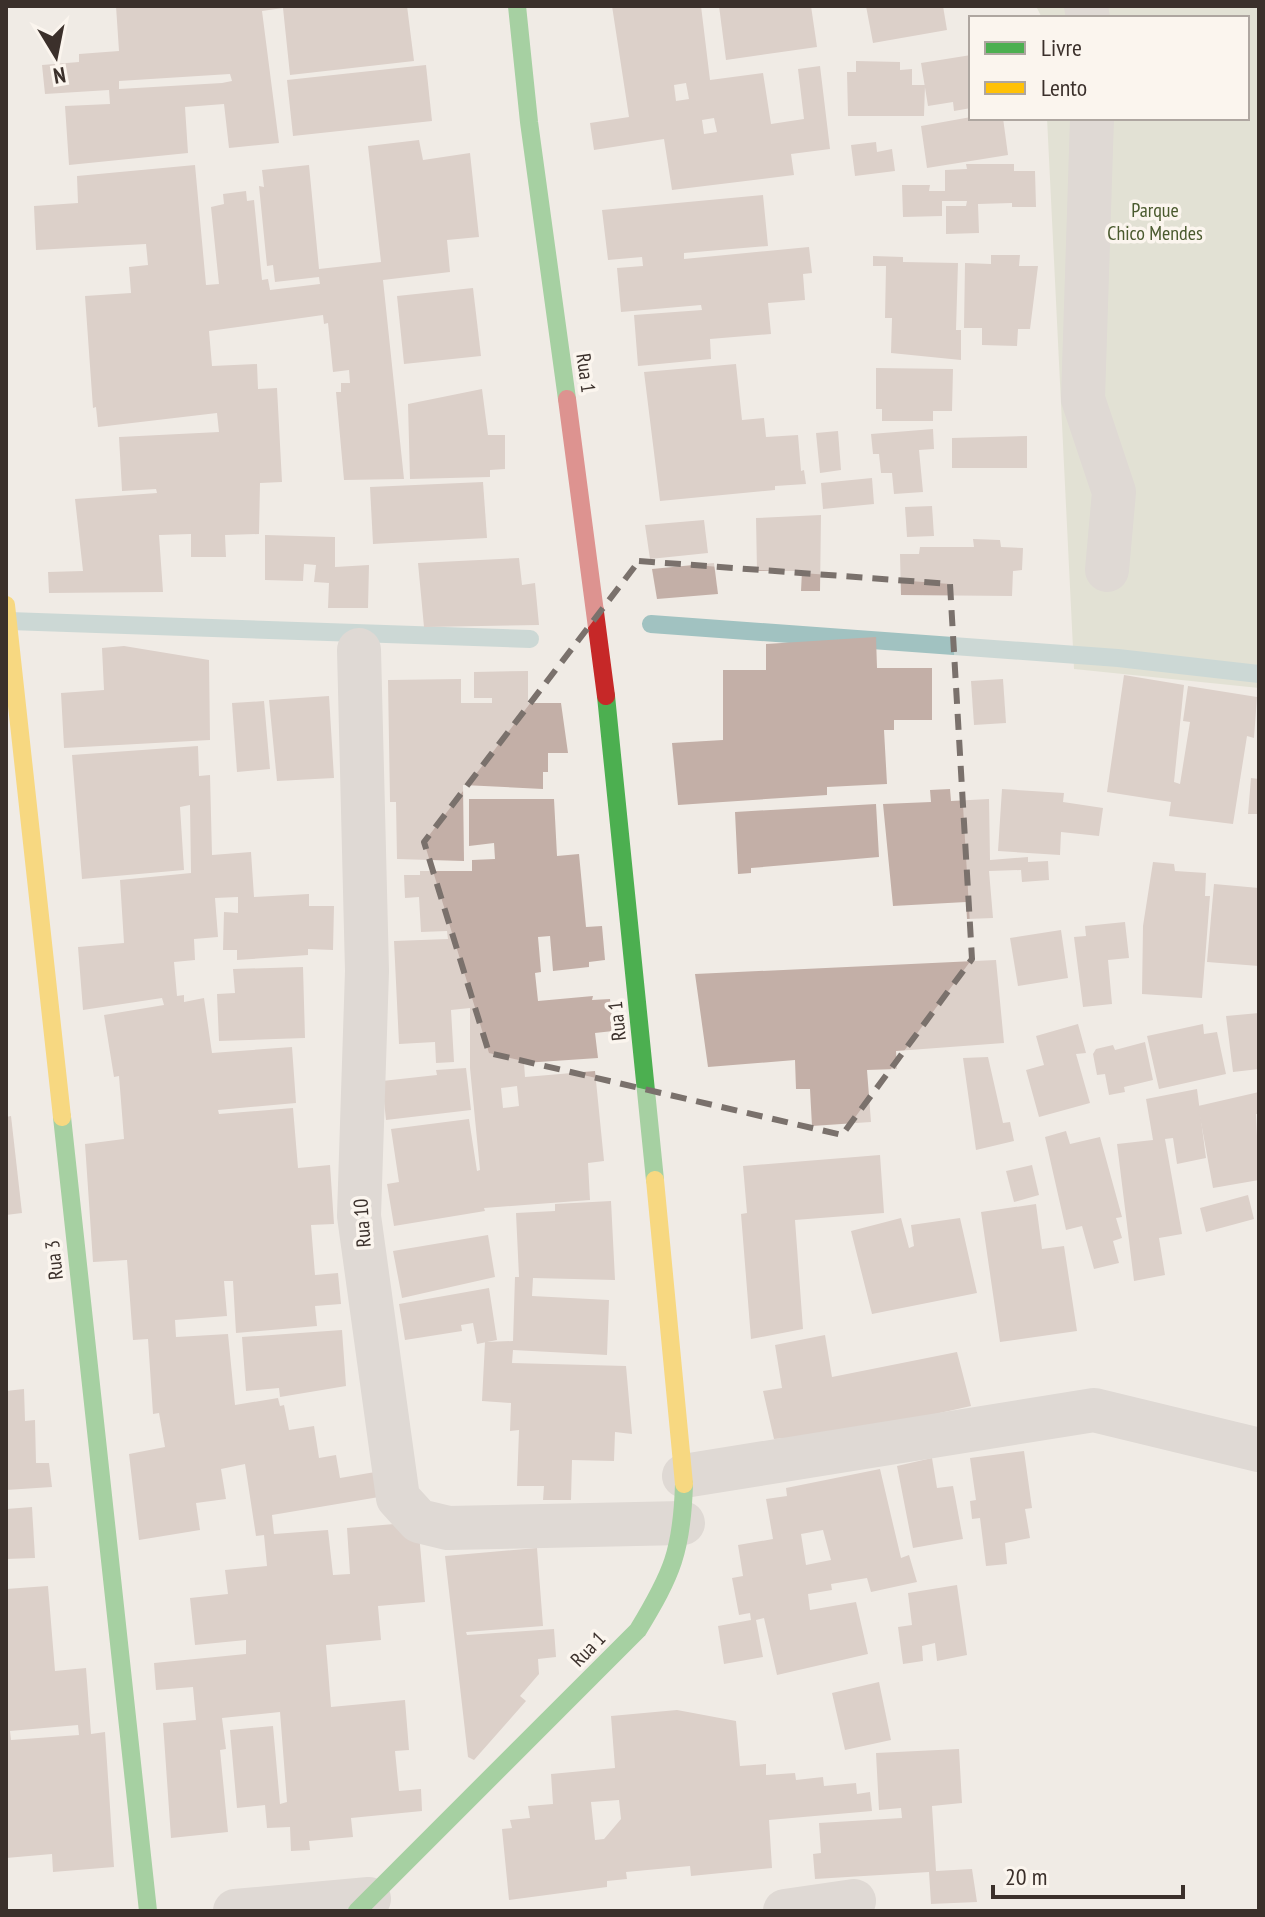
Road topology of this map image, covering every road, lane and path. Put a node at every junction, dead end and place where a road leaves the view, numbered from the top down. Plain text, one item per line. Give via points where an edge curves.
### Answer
1 (517, 6) edge
2 (1092, 120) edge
3 (1107, 570) dead end
4 (6, 605) edge
5 (7, 631) edge
6 (359, 650) dead end
7 (1259, 1450) edge
8 (684, 1476) junction
9 (683, 1523) junction
10 (854, 1901) dead end
11 (363, 1905) edge
12 (148, 1911) edge
13 (235, 1911) edge
14 (785, 1911) edge

1 - 8 street, Rua 1 via 602,651
2 - 3 street via 1083,399 1114,492
4 - 5 street, Rua 3
5 - 12 street, Rua 3
6 - 9 street, Rua 10 via 367,971 359,1216 398,1498 419,1521 448,1528
7 - 8 street via 1094,1410
8 - 9 street, Rua 1
9 - 11 street, Rua 1 via 670,1577 638,1630
10 - 14 street
11 - 13 street

